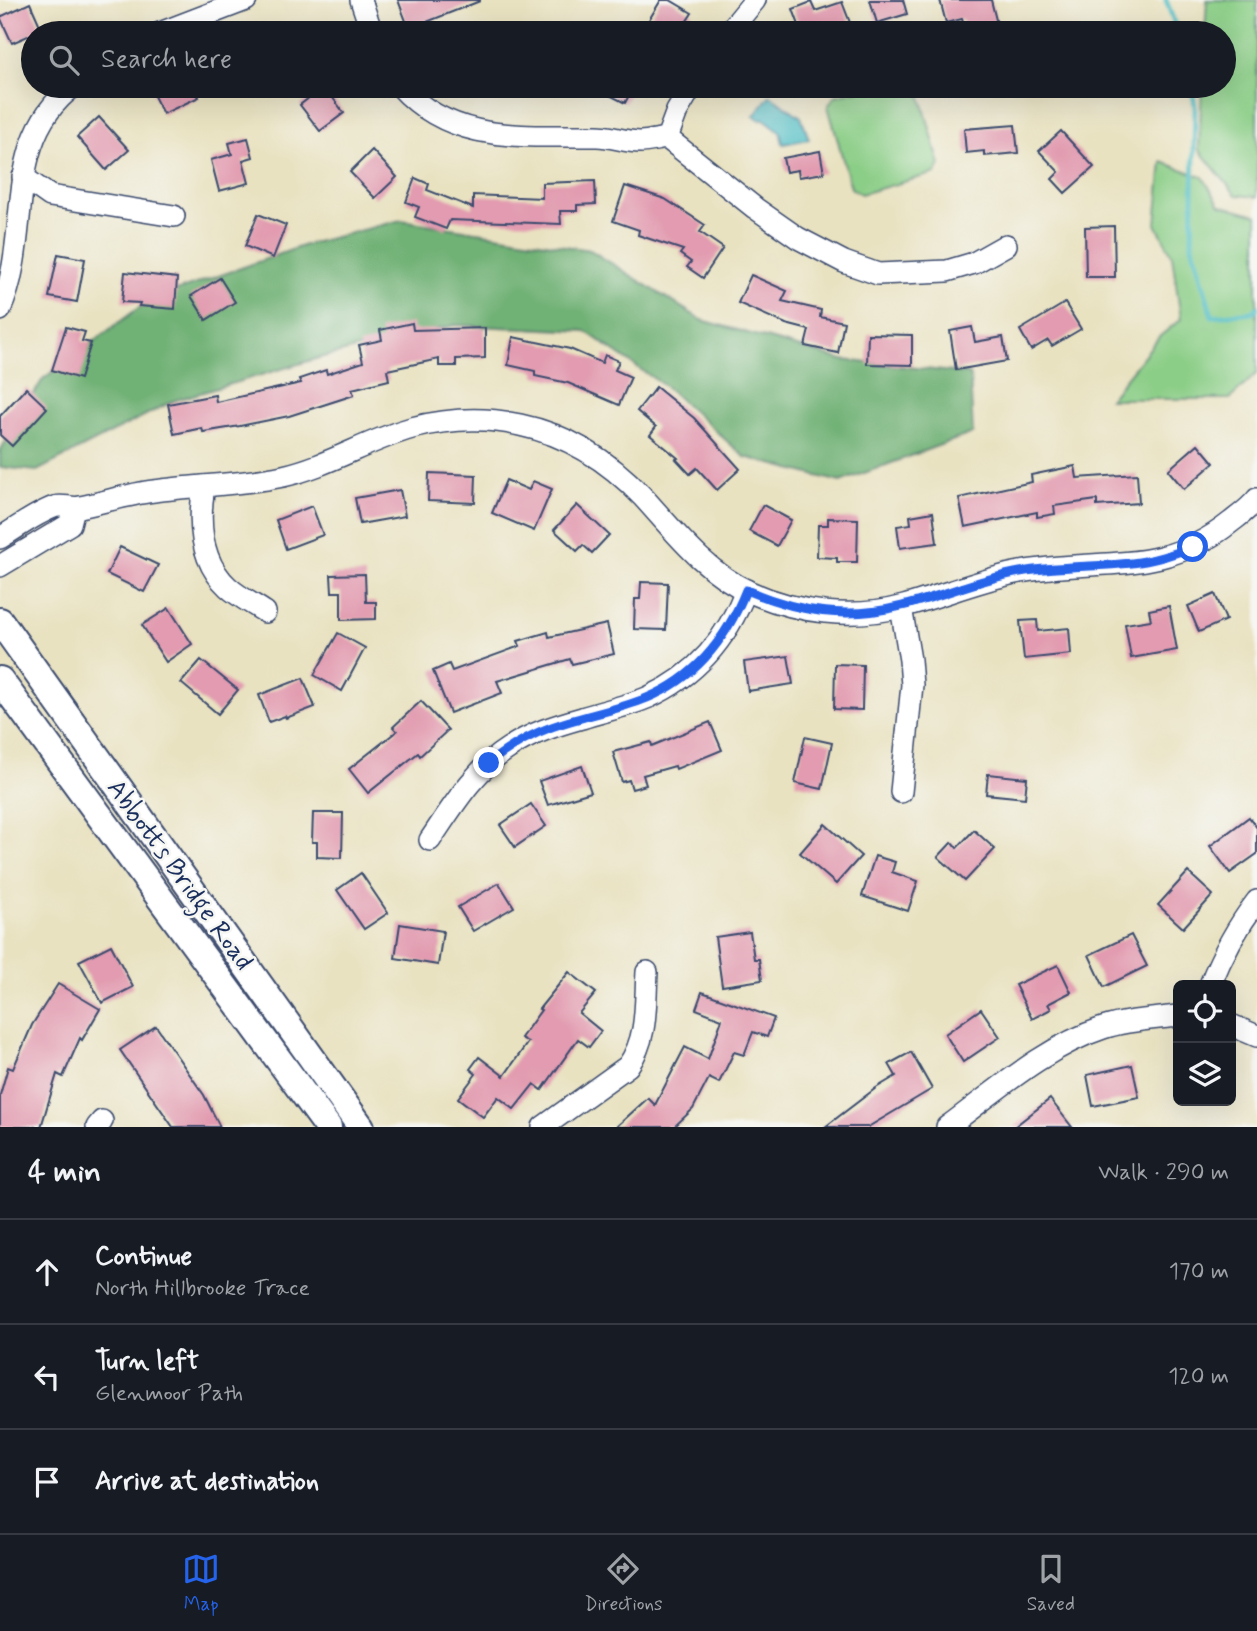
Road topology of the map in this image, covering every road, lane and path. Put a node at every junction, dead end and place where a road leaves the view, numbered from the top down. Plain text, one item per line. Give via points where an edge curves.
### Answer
1 (246, 0) edge
2 (361, 0) edge
3 (755, 0) edge
4 (191, 21) edge
5 (368, 21) edge
6 (738, 21) edge
7 (62, 98) edge
8 (412, 98) edge
9 (685, 98) edge
10 (667, 138) junction
11 (23, 177) junction
12 (174, 216) dead end
13 (1006, 245) dead end
14 (0, 310) edge
15 (204, 486) junction
16 (1257, 499) edge
17 (74, 508) junction
18 (0, 538) edge
19 (0, 566) edge
20 (746, 590) junction
21 (901, 607) junction
22 (265, 612) dead end
23 (0, 621) edge
24 (0, 680) edge
25 (901, 792) dead end
26 (430, 840) dead end
27 (1257, 901) edge
28 (647, 972) dead end
29 (1212, 980) edge
30 (1173, 1017) edge
31 (1236, 1027) edge
32 (1257, 1036) edge
33 (328, 1127) edge
34 (361, 1127) edge
35 (544, 1127) edge
36 (947, 1127) edge

1 - 4 street
2 - 5 street
3 - 6 street
7 - 11 street via 49,110 32,141
8 - 10 street via 437,116 497,136 602,136 639,142
9 - 10 street
10 - 13 street via 798,239 878,274 947,271 974,263
11 - 12 street via 50,196
11 - 14 street via 12,273
15 - 17 street via 151,491
15 - 20 street via 285,475 443,421 478,419 521,425 565,440 605,463 700,559
15 - 22 street via 200,524 210,562 230,589
16 - 21 street via 1214,535 1167,556 1018,572
17 - 18 street via 57,505
17 - 19 street via 70,524
20 - 21 street via 820,613
20 - 26 street via 724,635 688,674 648,697 547,729 509,747 470,781
21 - 25 street via 912,685
23 - 34 main road, Abbotts Bridge Road
24 - 33 main road, Abbotts Bridge Road
27 - 29 street via 1241,922
28 - 35 street via 644,1032 635,1057
30 - 36 street via 1101,1029 1054,1050
31 - 32 street

